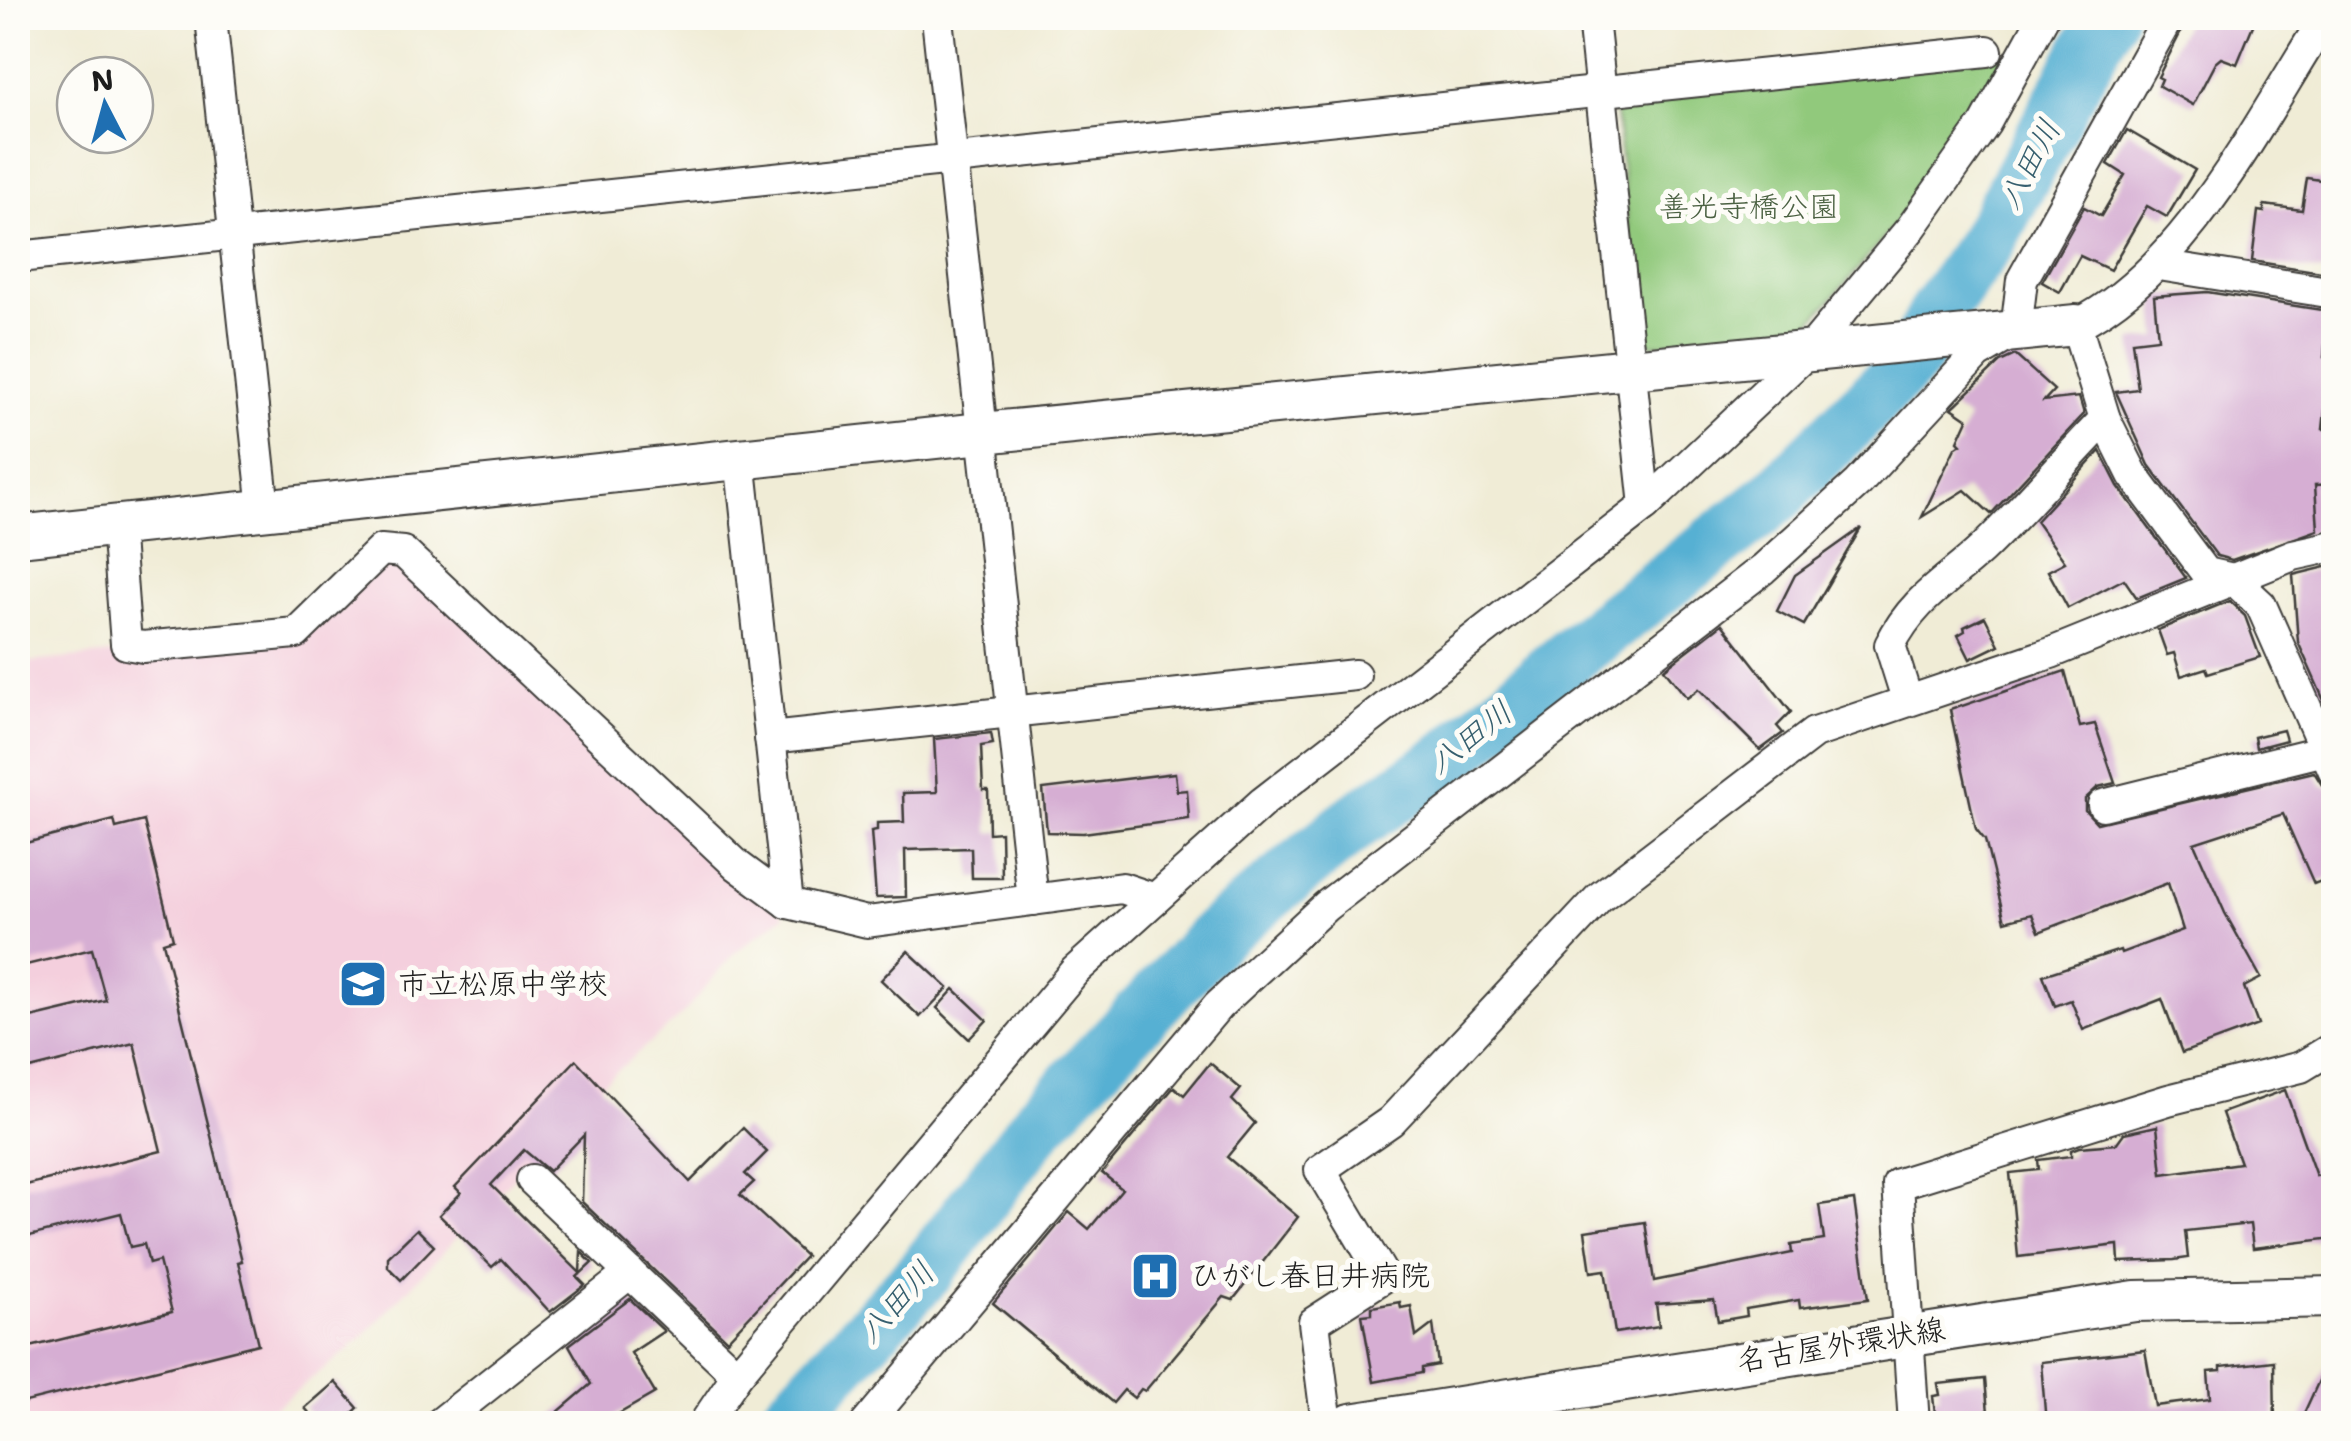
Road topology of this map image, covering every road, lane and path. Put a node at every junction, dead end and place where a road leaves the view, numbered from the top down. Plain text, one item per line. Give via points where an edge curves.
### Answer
1 (210, 18) edge
2 (937, 18) edge
3 (1593, 18) edge
4 (2043, 18) edge
5 (2168, 18) edge
6 (2325, 18) edge
7 (1987, 51) dead end
8 (1602, 93) junction
9 (952, 158) junction
10 (234, 235) junction
11 (18, 258) edge
12 (2159, 265) junction
13 (2334, 294) edge
14 (2076, 325) junction
15 (2016, 331) junction
16 (1809, 351) junction
17 (1629, 368) junction
18 (2105, 419) junction
19 (982, 433) junction
20 (740, 458) junction
21 (1645, 506) junction
22 (264, 509) junction
23 (117, 525) junction
24 (18, 536) edge
25 (2334, 546) edge
26 (2233, 579) junction
27 (1355, 675) dead end
28 (1907, 700) junction
29 (1013, 712) junction
30 (770, 738) junction
31 (2326, 741) edge
32 (2104, 804) dead end
33 (1152, 898) junction
34 (1033, 900) junction
35 (788, 904) junction
36 (2334, 1046) edge
37 (532, 1180) dead end
38 (630, 1273) junction
39 (2334, 1297) edge
40 (1910, 1334) junction
41 (737, 1375) junction
42 (439, 1424) edge
43 (704, 1424) edge
44 (866, 1424) edge
45 (1327, 1424) edge
46 (1351, 1424) edge
47 (1914, 1424) edge

1 - 10 street
2 - 9 street
3 - 8 street
4 - 16 street via 1985,124 1911,228
5 - 15 street via 2022,280
6 - 12 street
7 - 8 street
8 - 9 street
8 - 17 street
9 - 10 street
9 - 19 street
10 - 11 street
10 - 22 street
12 - 13 street
12 - 14 street via 2121,300
14 - 15 street
14 - 18 street
15 - 16 street
15 - 44 street via 1977,354 1858,483 1763,569 1326,906 1218,1006
16 - 17 street
16 - 21 street
17 - 19 street
17 - 21 street
18 - 26 street via 2133,476 2206,573
18 - 28 street via 1898,628 1890,645
19 - 20 street
19 - 29 street
20 - 22 street
20 - 30 street
21 - 33 street via 1263,802
22 - 23 street
23 - 24 street
23 - 35 street via 126,644 143,648 296,633 381,550 403,552 738,866
25 - 26 street
26 - 28 street via 2050,653
26 - 31 street via 2261,605
27 - 29 street
28 - 45 street via 1814,733 1600,897 1391,1121 1320,1170 1384,1277 1314,1322
29 - 30 street
29 - 34 street
30 - 35 street
31 - 32 street
33 - 34 street via 1122,888
33 - 41 street via 1075,971
34 - 35 street via 867,922
36 - 40 street via 2301,1067 2168,1100 1898,1184
37 - 38 street
38 - 41 street
38 - 42 street
39 - 40 street, 名古屋外環状線 via 2134,1301
40 - 46 street, 名古屋外環状線
40 - 47 street
41 - 43 street

